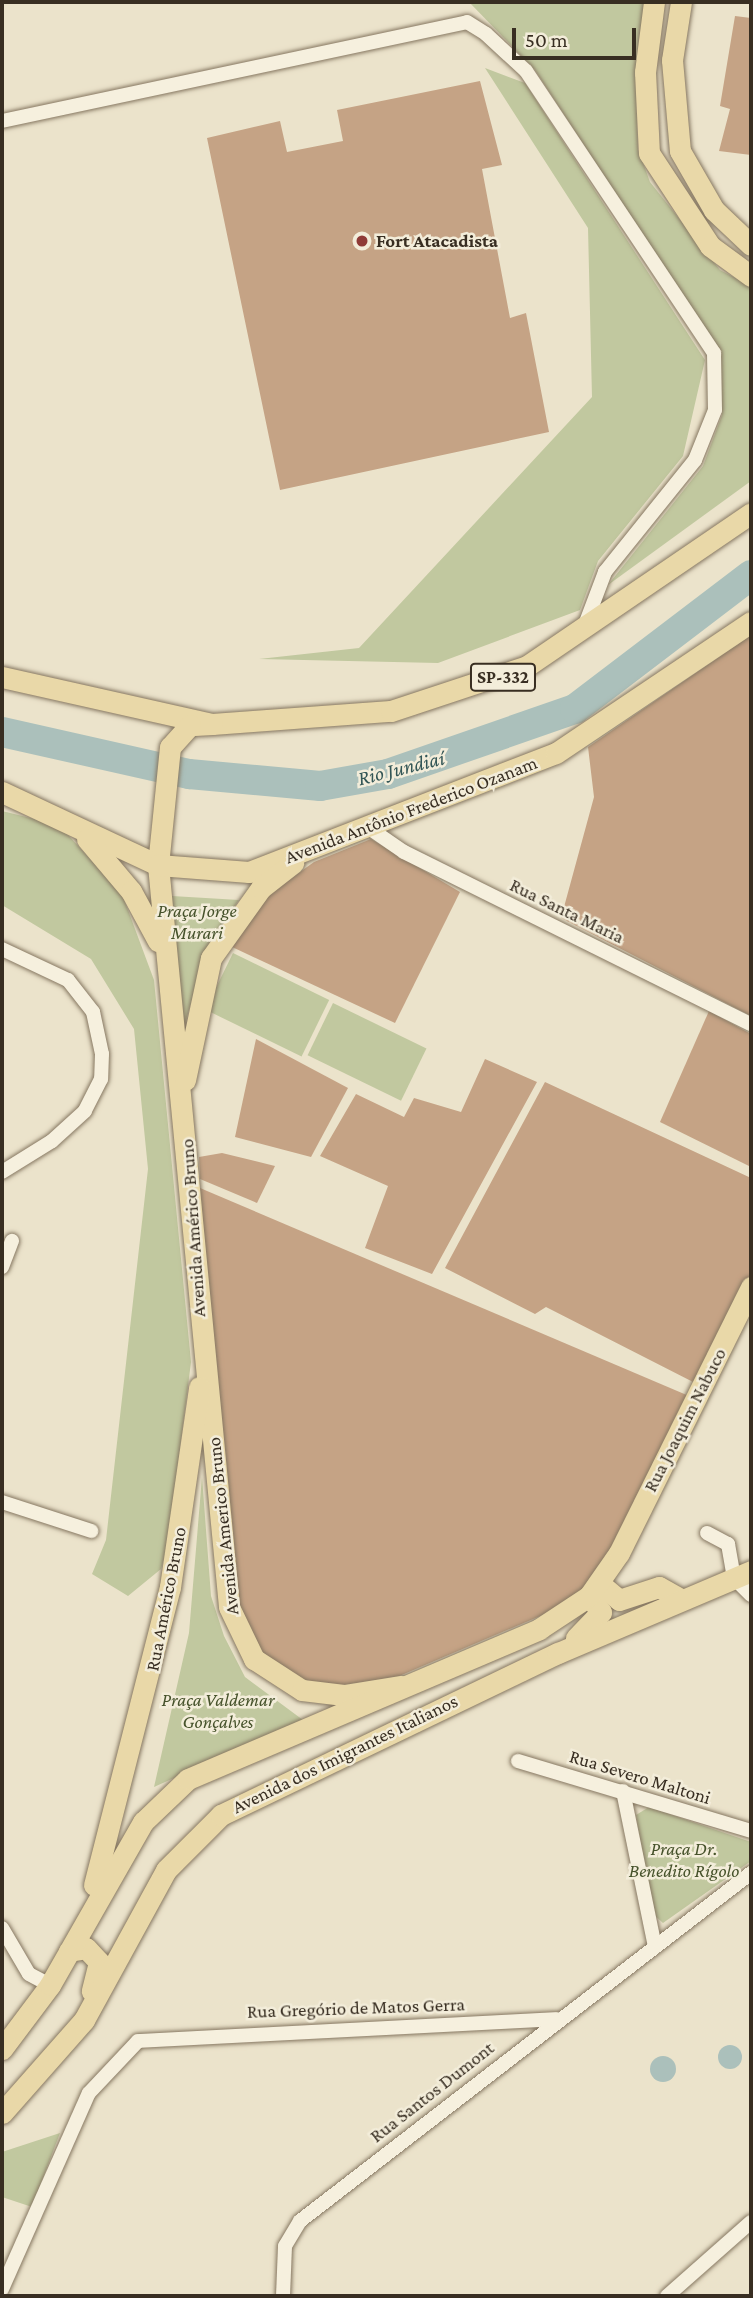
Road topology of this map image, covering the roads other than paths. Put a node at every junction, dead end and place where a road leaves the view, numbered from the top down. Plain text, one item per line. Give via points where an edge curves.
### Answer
1 (654, 2) edge
2 (681, 2) edge
3 (2, 121) edge
4 (751, 246) edge
5 (751, 276) edge
6 (751, 513) edge
7 (751, 622) edge
8 (583, 632) junction
9 (2, 677) edge
10 (212, 724) junction
11 (2, 792) edge
12 (64, 820) junction
13 (369, 828) junction
14 (307, 851) junction
15 (158, 866) junction
16 (162, 947) junction
17 (2, 949) edge
18 (751, 1024) edge
19 (182, 1099) junction
20 (2, 1172) edge
21 (12, 1241) dead end
22 (2, 1267) edge
23 (751, 1287) edge
24 (203, 1357) junction
25 (2, 1502) edge
26 (91, 1531) dead end
27 (707, 1533) dead end
28 (619, 1553) joint
29 (743, 1575) edge
30 (594, 1589) junction
31 (751, 1595) edge
32 (682, 1600) junction
33 (558, 1653) junction
34 (401, 1686) junction
35 (518, 1761) dead end
36 (623, 1791) junction
37 (751, 1830) edge
38 (751, 1873) edge
39 (84, 1917) junction
40 (2, 1928) edge
41 (655, 1947) junction
42 (69, 1951) junction
43 (50, 1985) junction
44 (556, 2019) junction
45 (84, 2020) junction
46 (2, 2049) edge
47 (2, 2113) edge
48 (751, 2222) edge
49 (2, 2289) edge
50 (283, 2296) edge
51 (667, 2296) edge

1 - 5 main road via 645,72 649,153 710,246
2 - 4 main road via 672,60 680,151 714,210
3 - 8 street via 467,22 486,34 526,71 714,354 715,410 695,460 605,572
6 - 8 main road, SP-332
7 - 13 main road, Avenida Antônio Frederico Ozanam via 556,753
8 - 10 main road, SP-332 via 482,686 391,711
9 - 10 main road
10 - 15 main road via 190,725 170,747
11 - 12 main road
12 - 15 main road
12 - 16 main road via 131,891
13 - 14 main road, Avenida Antônio Frederico Ozanam
13 - 18 street, Rua Santa Maria via 404,852
14 - 15 main road, Avenida Antônio Frederico Ozanam via 249,872
14 - 19 main road via 261,888 211,958
15 - 16 main road
16 - 19 main road
17 - 20 street via 68,980 93,1012 102,1054 101,1079 85,1111 52,1141
19 - 24 main road, Avenida Américo Bruno
21 - 22 street
23 - 28 main road, Rua Joaquim Nabuco
24 - 34 main road, Avenida Americo Bruno via 226,1587 243,1645 273,1676 323,1695
24 - 39 main road, Rua Américo Bruno via 170,1587 119,1803
25 - 26 street
27 - 29 street via 728,1544
28 - 30 main road, Avenida dos Imigrantes Italianos
29 - 31 street
29 - 32 main road, Avenida dos Imigrantes Italianos
30 - 32 main road via 619,1600 659,1587
30 - 33 main road via 601,1612 597,1621
30 - 34 main road, Avenida dos Imigrantes Italianos via 539,1629
32 - 33 main road, Avenida dos Imigrantes Italianos
33 - 45 main road, Avenida dos Imigrantes Italianos via 221,1815 166,1870
34 - 39 main road, Avenida dos Imigrantes Italianos via 188,1779 143,1822
35 - 36 street, Rua Severo Maltoni
36 - 37 street, Rua Severo Maltoni
36 - 41 street
38 - 41 street, Rua Santos Dumont
39 - 42 main road, Avenida dos Imigrantes Italianos
40 - 43 street via 29,1974
41 - 44 street, Rua Santos Dumont
42 - 43 main road, Avenida dos Imigrantes Italianos
42 - 45 main road via 86,1948 99,1962
43 - 46 main road, Avenida dos Imigrantes Italianos
44 - 49 street, Rua Gregório de Matos Gerra via 158,2036 138,2041 114,2061 89,2093
44 - 50 street, Rua Santos Dumont via 300,2221 285,2246
45 - 47 main road, Avenida dos Imigrantes Italianos
48 - 51 street

